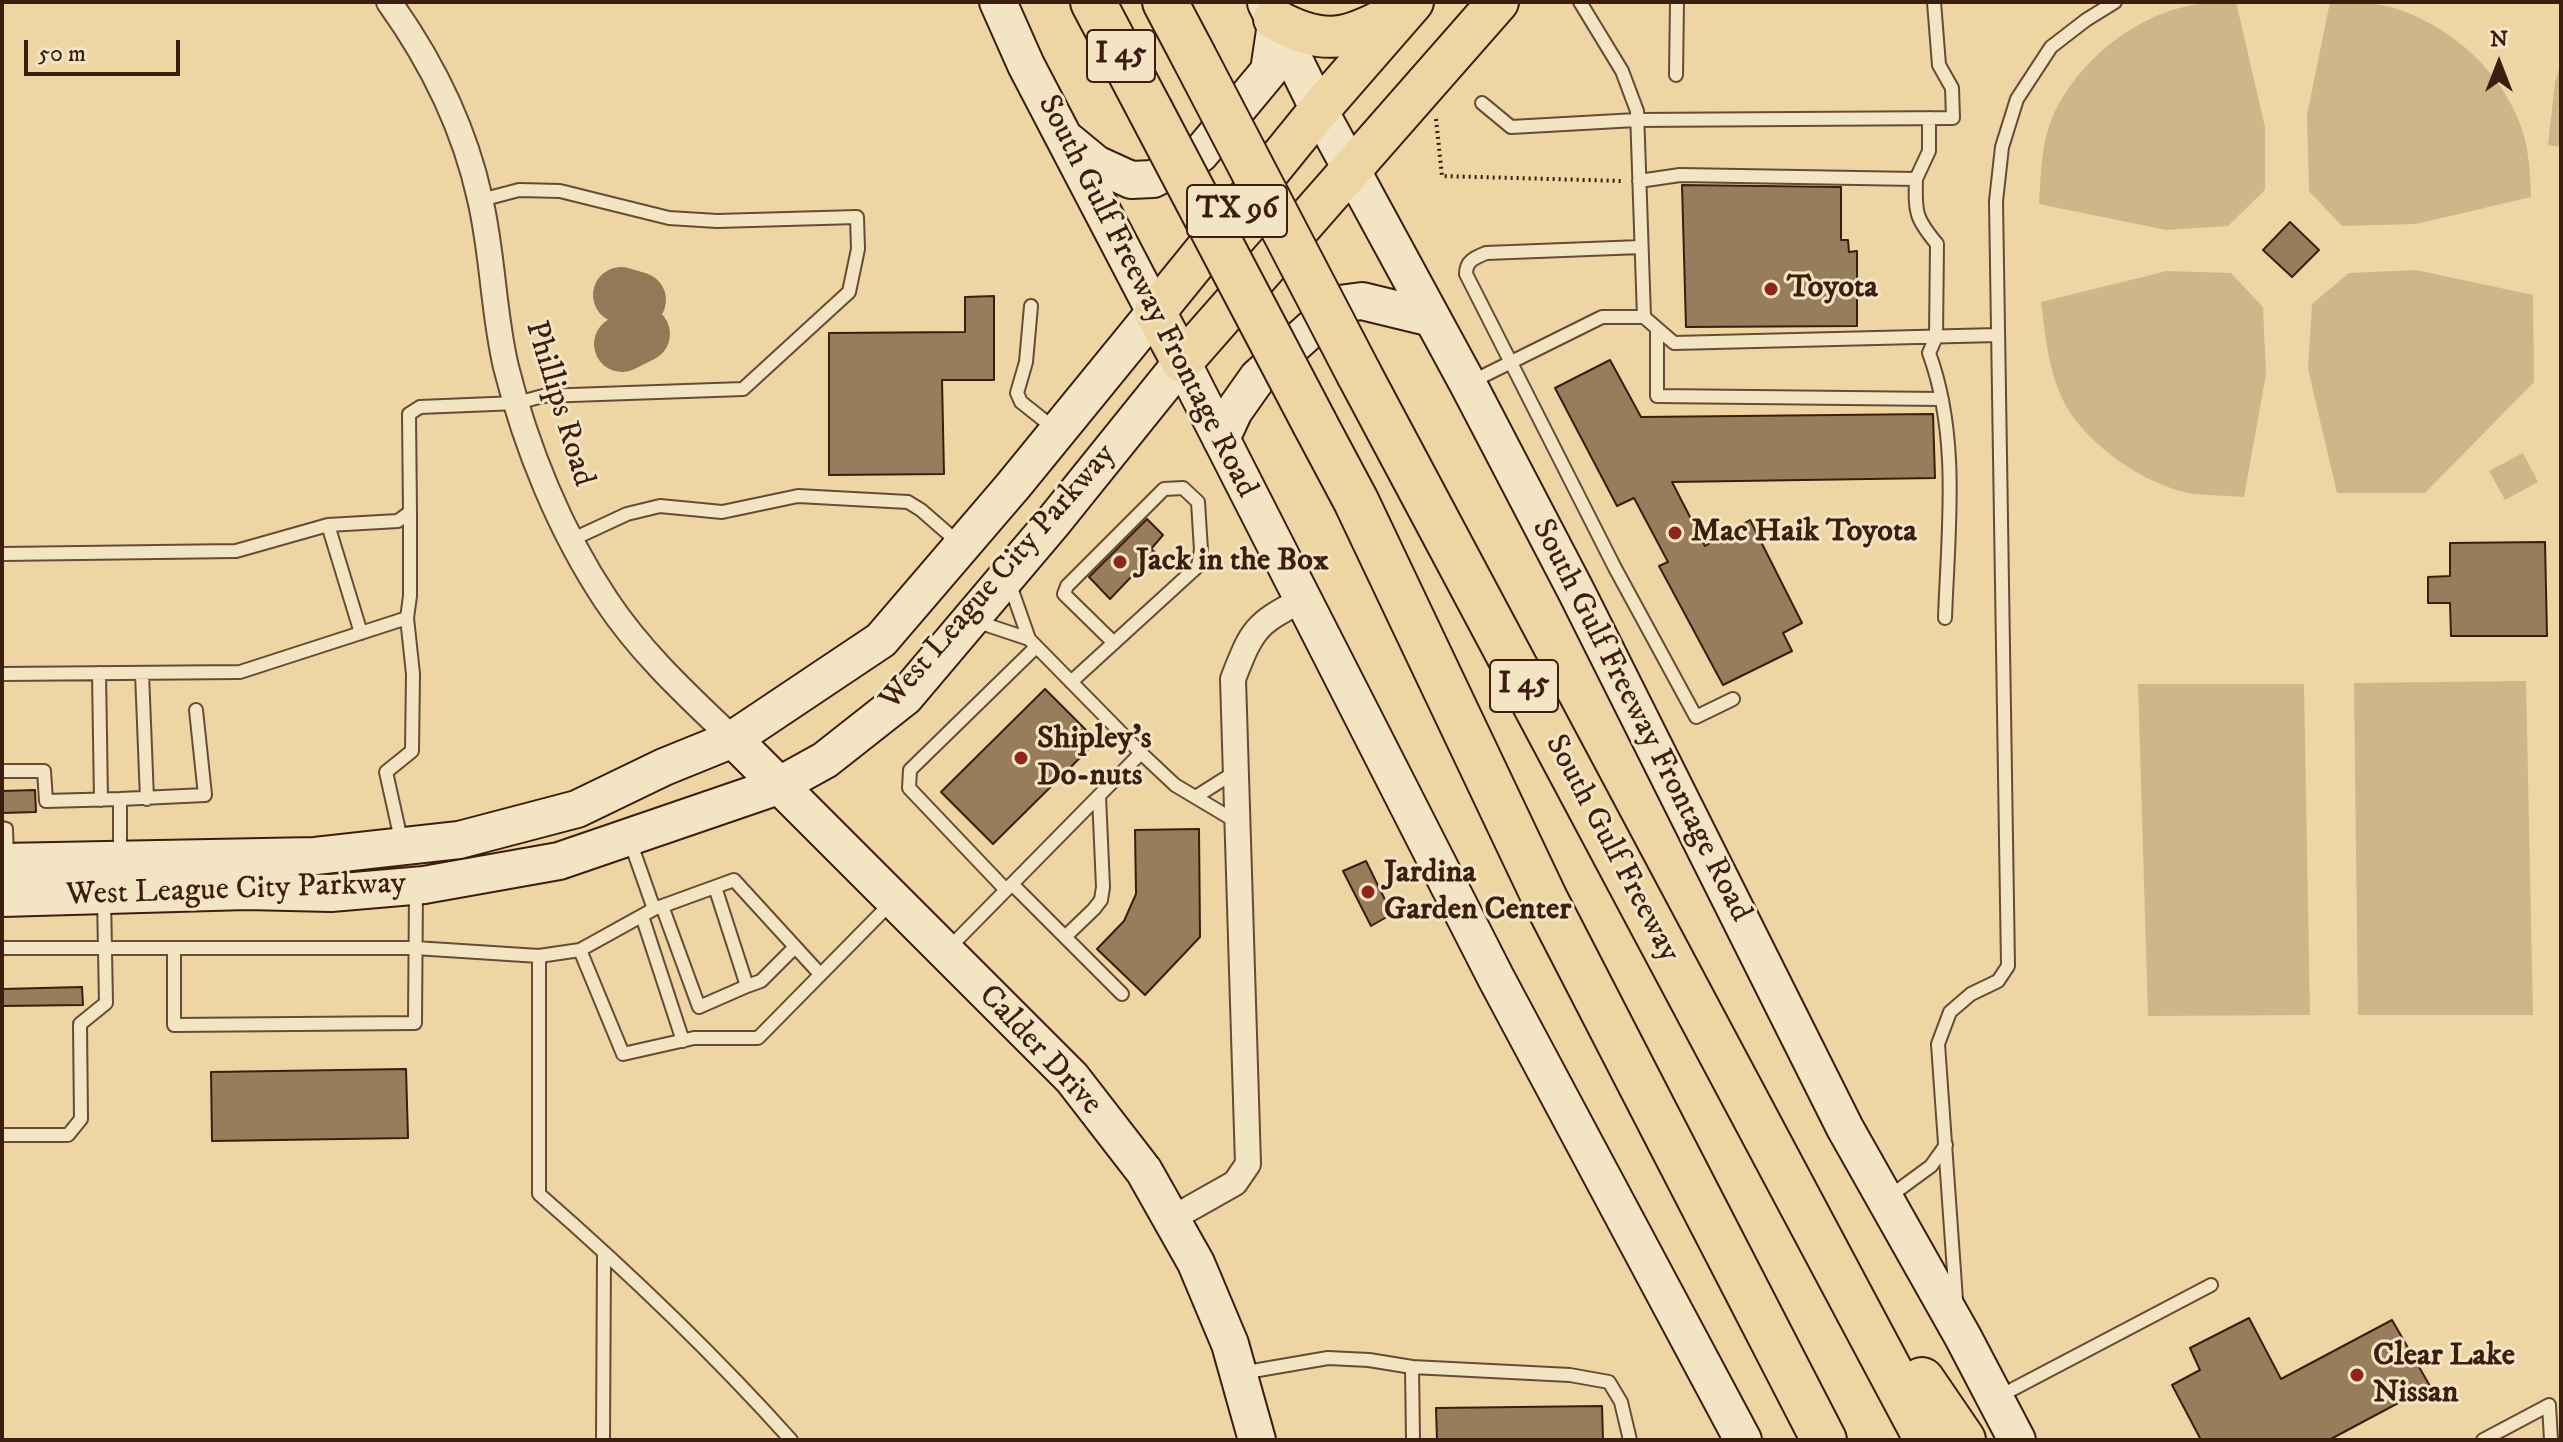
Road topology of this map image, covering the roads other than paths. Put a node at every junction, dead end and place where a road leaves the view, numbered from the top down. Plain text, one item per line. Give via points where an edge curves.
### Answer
1 (389, 2) edge
2 (998, 2) edge
3 (1093, 2) edge
4 (1165, 2) edge
5 (1498, 2) edge
6 (1580, 2) edge
7 (1677, 2) edge
8 (1934, 2) edge
9 (2115, 2) edge
10 (1412, 3) edge
11 (1272, 15) edge
12 (1676, 75) dead end
13 (1482, 103) dead end
14 (1319, 110) junction
15 (1929, 118) junction
16 (1636, 120) junction
17 (1064, 138) junction
18 (1351, 169) junction
19 (1916, 179) junction
20 (1639, 181) junction
21 (481, 200) junction
22 (1641, 247) junction
23 (1031, 306) dead end
24 (1155, 312) junction
25 (1644, 317) junction
26 (1432, 318) junction
27 (1657, 330) junction
28 (1998, 335) junction
29 (1936, 337) junction
30 (1182, 362) junction
31 (1511, 362) junction
32 (1468, 384) junction
33 (1942, 399) junction
34 (517, 403) junction
35 (1057, 431) junction
36 (1221, 439) junction
37 (410, 512) junction
38 (328, 525) junction
39 (571, 540) junction
40 (962, 545) junction
41 (2, 554) edge
42 (1007, 577) junction
43 (1302, 600) junction
44 (407, 618) junction
45 (1945, 618) dead end
46 (971, 620) junction
47 (361, 633) junction
48 (1033, 643) junction
49 (1114, 643) junction
50 (99, 673) junction
51 (142, 673) junction
52 (2, 674) edge
53 (1071, 682) junction
54 (1733, 699) dead end
55 (196, 710) dead end
56 (733, 739) junction
57 (1141, 753) junction
58 (2, 771) edge
59 (1235, 772) junction
60 (778, 786) junction
61 (1492, 787) junction
62 (1099, 796) junction
63 (1197, 796) junction
64 (120, 799) junction
65 (147, 799) junction
66 (101, 800) junction
67 (1237, 822) junction
68 (629, 838) junction
69 (402, 847) junction
70 (4, 850) edge
71 (120, 860) junction
72 (416, 886) junction
73 (715, 887) junction
74 (1009, 887) junction
75 (104, 894) junction
76 (2, 898) edge
77 (894, 901) junction
78 (658, 908) junction
79 (642, 916) junction
80 (1065, 937) junction
81 (795, 947) junction
82 (2, 948) edge
83 (415, 948) junction
84 (106, 949) junction
85 (174, 949) junction
86 (580, 950) junction
87 (945, 952) junction
88 (539, 956) junction
89 (820, 974) junction
90 (747, 986) junction
91 (1122, 994) dead end
92 (1690, 997) junction
93 (683, 1041) junction
94 (2, 1135) edge
95 (1946, 1145) junction
96 (1885, 1199) junction
97 (1173, 1218) junction
98 (604, 1253) junction
99 (2211, 1285) dead end
100 (1958, 1328) junction
101 (1412, 1367) junction
102 (1237, 1374) junction
103 (1995, 1399) junction
104 (2511, 1426) junction
105 (1252, 1435) edge
106 (603, 1440) edge
107 (791, 1440) edge
108 (1413, 1440) edge
109 (1630, 1440) edge
110 (1743, 1440) edge
111 (1793, 1440) edge
112 (1824, 1440) edge
113 (1927, 1440) edge
114 (1963, 1440) edge
115 (2017, 1440) edge
116 (2483, 1440) edge
117 (2511, 1440) edge
118 (2551, 1440) edge

1 - 21 street, Phillips Road via 421,48 447,101
2 - 17 main road, South Gulf Freeway Frontage Road
3 - 61 highway, I 45, bridge via 1356,501
4 - 92 highway, South Gulf Freeway / I 45, bridge
5 - 18 main road, West League City Parkway / TX 96
6 - 16 lane via 1622,71
7 - 12 lane
8 - 15 lane via 1939,65 1952,88 1953,118
9 - 28 lane via 2051,47 2017,99 2002,147 1996,201
10 - 11 main road via 1361,33 1323,37 1293,30
10 - 14 main road, West League City Parkway / TX 96
11 - 14 main road, South Gulf Freeway Frontage Road
11 - 17 main road via 1269,71 1200,154 1153,179 1131,180 1096,164
13 - 16 lane via 1511,127
14 - 18 main road, South Gulf Freeway Frontage Road
14 - 24 main road, West League City Parkway / TX 96
15 - 16 lane
15 - 19 lane via 1929,151
16 - 20 lane
17 - 24 main road, South Gulf Freeway Frontage Road
18 - 26 main road, South Gulf Freeway Frontage Road
18 - 30 main road, West League City Parkway / TX 96
19 - 20 lane via 1680,175
19 - 29 lane via 1915,211 1937,244
20 - 22 lane
21 - 34 street, Phillips Road via 506,366
21 - 34 lane via 519,190 560,191 669,218 857,217 858,249 849,292 743,389 543,396
22 - 25 lane
22 - 31 lane via 1486,253 1472,259 1466,274
23 - 35 lane via 1017,393
24 - 30 main road, South Gulf Freeway Frontage Road
24 - 35 main road, West League City Parkway
25 - 27 lane
25 - 31 lane via 1602,317
26 - 32 main road, South Gulf Freeway Frontage Road
26 - 36 main road via 1362,301 1339,304 1258,377
27 - 29 lane via 1674,343
27 - 33 lane via 1657,396
28 - 29 lane
28 - 95 lane via 2008,966 1998,981 1950,1012 1938,1044
29 - 33 lane via 1929,353
30 - 36 main road, South Gulf Freeway Frontage Road
30 - 42 main road, West League City Parkway
31 - 32 lane
31 - 54 lane via 1696,717
32 - 96 main road, South Gulf Freeway Frontage Road
33 - 45 lane via 1950,466
34 - 37 lane via 420,407 409,414
34 - 39 street, Phillips Road
35 - 40 main road, West League City Parkway
36 - 43 main road, South Gulf Freeway Frontage Road
37 - 38 lane via 398,521
37 - 44 lane
38 - 41 lane via 236,551
38 - 47 lane
39 - 40 lane via 627,514 660,506 722,512 798,496 908,502
39 - 56 street, Phillips Road via 606,601 665,674
40 - 56 main road, West League City Parkway via 881,640
42 - 46 main road, West League City Parkway
42 - 48 lane
43 - 59 street via 1270,616 1249,637 1233,679
43 - 110 main road, South Gulf Freeway Frontage Road
44 - 47 lane
44 - 69 lane via 412,751 386,772
46 - 48 lane
46 - 60 main road, West League City Parkway via 905,697 825,760
47 - 51 lane via 240,672
48 - 53 lane
48 - 74 lane via 908,778 909,788
49 - 49 lane via 1198,566 1198,502 1183,488 1164,489 1067,586 1064,594
49 - 53 lane
50 - 51 lane
50 - 52 lane
50 - 66 lane
51 - 65 lane
53 - 57 lane
55 - 65 lane via 205,795
56 - 60 main road, Calder Drive
56 - 69 main road, West League City Parkway via 577,809 459,840
57 - 62 lane
57 - 63 lane via 1175,785
58 - 66 lane via 44,771 46,801
59 - 63 lane
59 - 67 street
60 - 68 main road, West League City Parkway
60 - 77 main road, Calder Drive
61 - 111 highway via 1560,970
61 - 112 highway, I 45
62 - 74 lane
62 - 80 lane via 1101,900
63 - 67 lane
64 - 65 lane
64 - 66 lane
64 - 71 lane
67 - 97 street via 1248,1164 1235,1183
68 - 72 main road, West League City Parkway via 559,861
68 - 78 lane
69 - 71 main road, West League City Parkway via 315,856
70 - 71 main road, West League City Parkway
72 - 75 main road, West League City Parkway via 331,893
72 - 83 lane
73 - 78 lane
73 - 81 lane via 734,880
73 - 90 lane
74 - 80 lane
74 - 87 lane
75 - 76 main road, West League City Parkway
75 - 84 lane
77 - 87 main road, Calder Drive
77 - 89 lane
78 - 79 lane
78 - 90 lane via 699,1007
79 - 86 lane
79 - 93 lane
80 - 91 lane
81 - 89 lane
81 - 90 lane via 761,981
82 - 84 lane
83 - 85 lane
83 - 85 lane via 415,1023 189,1025 174,1025
83 - 88 lane
84 - 85 lane
84 - 94 lane via 106,1003 80,1024 81,1119 68,1135
86 - 88 lane
86 - 93 lane via 623,1054
87 - 97 main road, Calder Drive via 1072,1078
88 - 98 lane via 539,1194
89 - 93 lane via 758,1038
92 - 113 highway, South Gulf Freeway / I 45
92 - 114 highway via 1757,1068 1912,1364
95 - 96 lane via 1931,1166
95 - 100 lane
96 - 100 main road, South Gulf Freeway Frontage Road
97 - 102 main road, Calder Drive via 1230,1344
98 - 106 lane
98 - 107 lane
99 - 103 lane
100 - 103 main road, South Gulf Freeway Frontage Road
101 - 102 lane via 1328,1358
101 - 108 lane
101 - 109 lane via 1570,1375 1609,1382 1621,1402
102 - 105 main road, Calder Drive
103 - 115 main road, South Gulf Freeway Frontage Road
104 - 116 lane
104 - 117 lane
104 - 118 lane via 2549,1405

